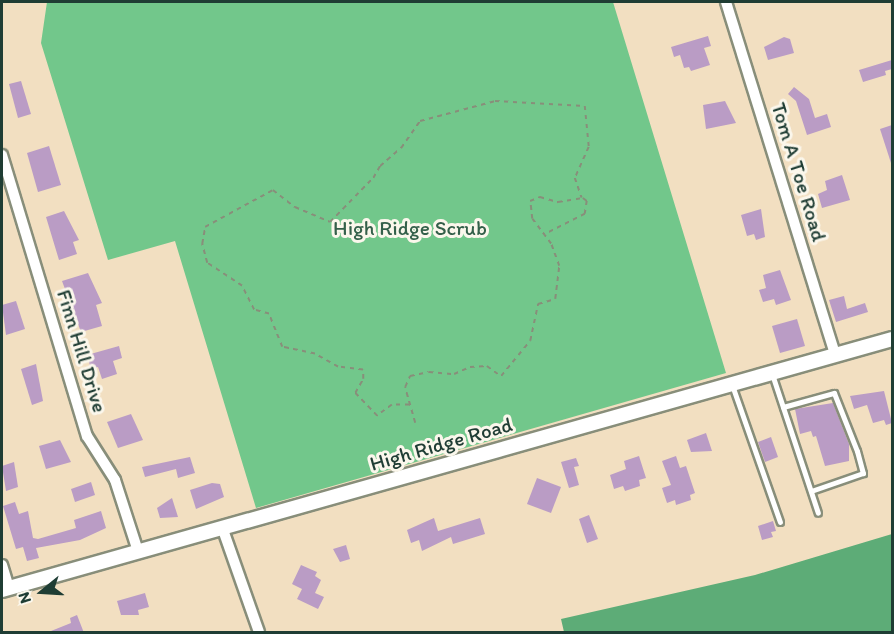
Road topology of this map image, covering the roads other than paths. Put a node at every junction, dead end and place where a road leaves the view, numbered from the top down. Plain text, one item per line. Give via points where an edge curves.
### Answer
1 (726, 2) edge
2 (2, 155) edge
3 (892, 339) edge
4 (835, 355) junction
5 (771, 373) junction
6 (732, 384) junction
7 (783, 407) junction
8 (811, 491) junction
9 (818, 513) dead end
10 (780, 522) dead end
11 (222, 527) junction
12 (138, 551) junction
13 (2, 565) edge
14 (5, 589) edge
15 (259, 633) edge

1 - 4 street, Tom A Toe Road
2 - 12 street, Finn Hill Drive via 87,436 116,480
3 - 4 street, High Ridge Road
4 - 5 street, High Ridge Road
5 - 6 street, High Ridge Road
5 - 7 lane
6 - 10 lane
6 - 11 street, High Ridge Road
7 - 8 lane
7 - 8 lane via 828,393 837,394 863,473
8 - 9 lane
11 - 12 street, High Ridge Road
11 - 15 street
12 - 14 street, High Ridge Road
13 - 14 street

